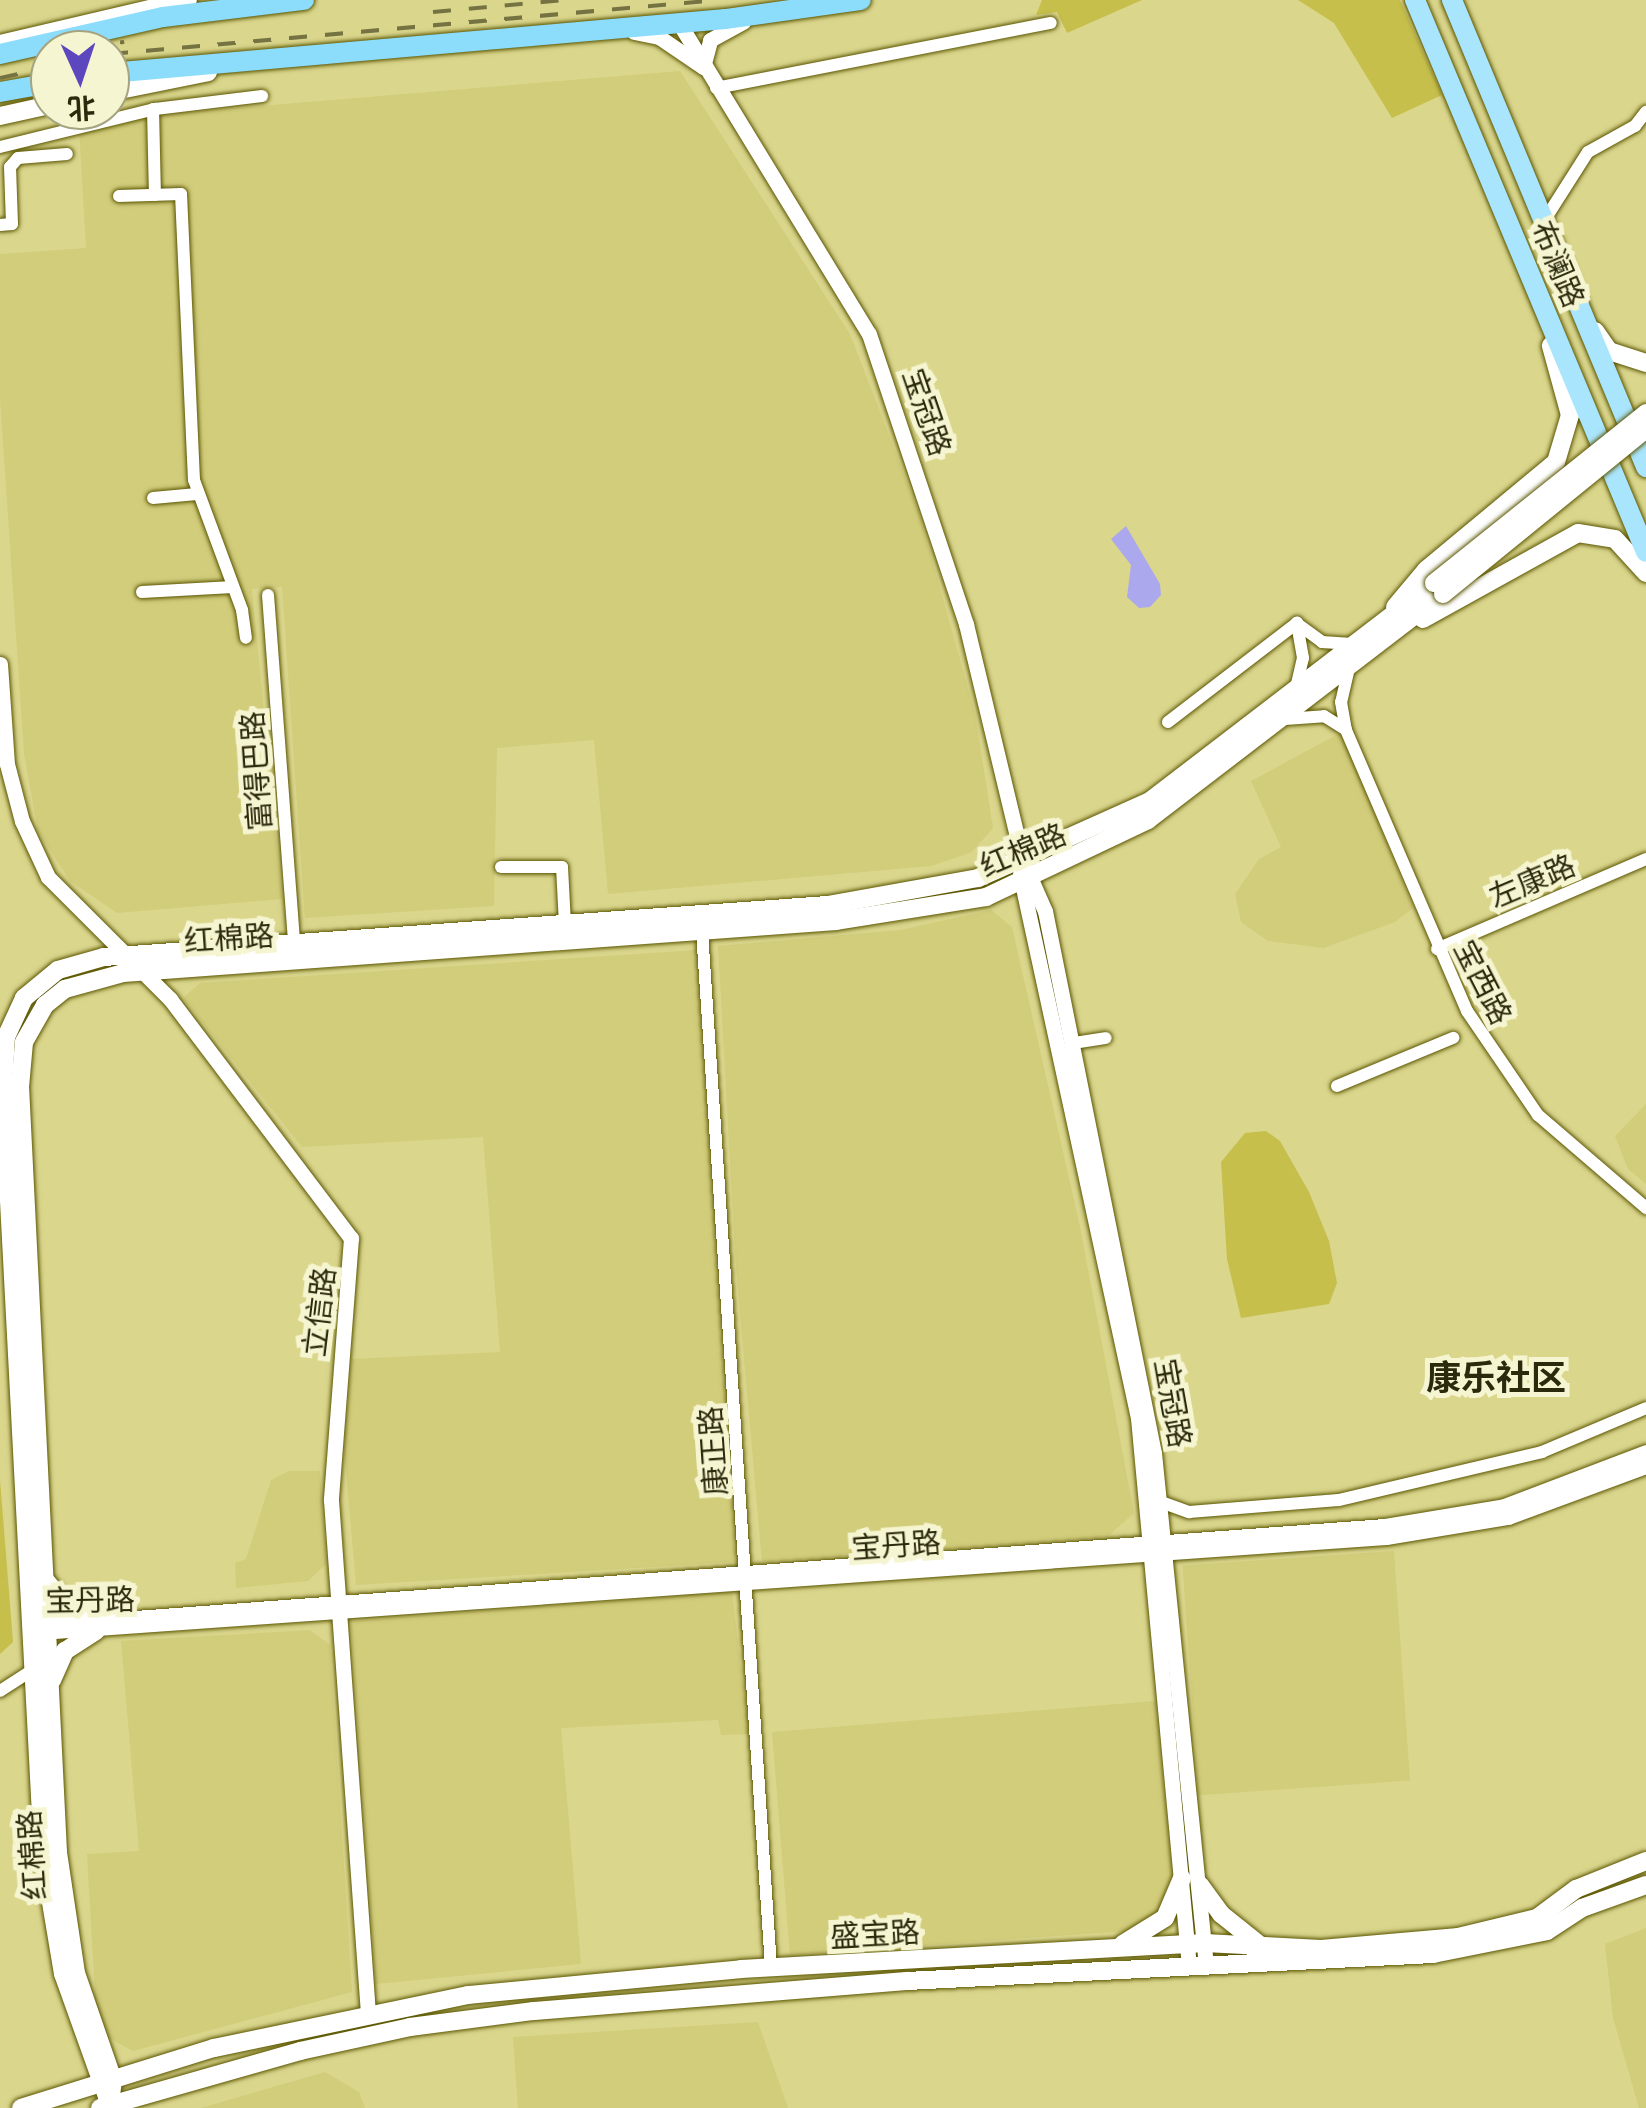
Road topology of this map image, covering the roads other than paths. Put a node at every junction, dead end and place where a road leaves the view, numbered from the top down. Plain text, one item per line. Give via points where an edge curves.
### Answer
1 (188, 0) edge
2 (304, 0) edge
3 (862, 0) edge
4 (1415, 0) edge
5 (1454, 5) edge
6 (768, 14) junction
7 (1050, 22) dead end
8 (680, 23) junction
9 (1425, 24) junction
10 (600, 30) junction
11 (0, 44) edge
12 (0, 54) edge
13 (317, 54) junction
14 (703, 67) junction
15 (130, 71) edge
16 (30, 87) edge
17 (130, 88) edge
18 (716, 88) junction
19 (0, 92) edge
20 (262, 96) dead end
21 (153, 109) junction
22 (30, 110) edge
23 (0, 118) edge
24 (1644, 119) edge
25 (0, 147) edge
26 (67, 154) dead end
27 (154, 195) junction
28 (119, 196) dead end
29 (1544, 221) junction
30 (0, 225) edge
31 (1564, 268) junction
32 (1531, 279) junction
33 (1646, 363) edge
34 (1646, 412) edge
35 (1646, 429) edge
36 (1646, 467) edge
37 (197, 494) junction
38 (153, 498) dead end
39 (1646, 552) edge
40 (1646, 573) edge
41 (233, 586) junction
42 (1439, 589) junction
43 (142, 592) dead end
44 (268, 595) dead end
45 (1298, 623) junction
46 (1387, 629) junction
47 (246, 638) dead end
48 (1358, 643) junction
49 (0, 664) edge
50 (1349, 668) junction
51 (1289, 697) junction
52 (1285, 719) junction
53 (1168, 722) dead end
54 (1346, 730) junction
55 (2, 732) edge
56 (1646, 858) edge
57 (1022, 860) junction
58 (501, 867) dead end
59 (1025, 880) junction
60 (565, 924) junction
61 (702, 931) junction
62 (294, 943) junction
63 (1437, 949) junction
64 (130, 955) junction
65 (146, 972) junction
66 (1106, 1038) dead end
67 (1453, 1038) dead end
68 (1074, 1042) junction
69 (1337, 1086) dead end
70 (1646, 1208) edge
71 (1646, 1408) edge
72 (1646, 1452) edge
73 (1646, 1466) edge
74 (1161, 1502) junction
75 (1158, 1548) junction
76 (44, 1573) junction
77 (748, 1578) junction
78 (339, 1607) junction
79 (95, 1624) junction
80 (42, 1628) junction
81 (34, 1669) junction
82 (50, 1690) junction
83 (0, 1691) edge
84 (1646, 1861) edge
85 (1191, 1881) junction
86 (1646, 1885) edge
87 (1196, 1944) junction
88 (1110, 1950) junction
89 (1266, 1950) junction
90 (770, 1967) junction
91 (1198, 1967) junction
92 (368, 2014) junction
93 (107, 2082) junction
94 (105, 2106) edge
95 (21, 2108) edge

1 - 11 main road
2 - 12 highway via 163,17
3 - 6 highway
4 - 9 main road, 布澜路
5 - 9 main road
5 - 29 main road, 布澜路
6 - 8 highway
6 - 14 street via 720,31 705,50
7 - 18 street
8 - 10 highway
8 - 14 street, 宝冠路
9 - 32 main road, 布澜路
10 - 13 highway
10 - 14 street via 659,37
13 - 15 highway
13 - 17 main road
14 - 18 street, 宝冠路
16 - 19 highway
18 - 57 street, 宝冠路 via 845,292 899,408 973,649
20 - 21 street
21 - 25 street
21 - 27 street
22 - 23 main road
24 - 29 street via 1588,152
26 - 30 street via 18,158 10,167 12,224
27 - 28 street
27 - 37 street via 181,194
29 - 31 main road, 布澜路
31 - 33 main road via 1609,351
31 - 36 main road, 布澜路
32 - 39 main road, 布澜路
32 - 46 main road via 1568,400 1566,445 1542,476 1408,588
34 - 42 main road, bridge
35 - 42 main road, bridge
37 - 38 street
37 - 41 street
40 - 46 main road via 1607,534 1569,535
41 - 43 street
41 - 47 street
42 - 46 main road, 红棉路
44 - 62 street, 富得巴路
45 - 48 street via 1322,642
45 - 51 street via 1302,673
45 - 53 street
46 - 48 main road, 红棉路
46 - 50 main road, 红棉路
48 - 51 main road, 红棉路
49 - 55 street, 立信路
50 - 52 main road, 红棉路
50 - 54 street, 宝西路 via 1341,702
51 - 57 main road, 红棉路 via 1150,801
52 - 54 street via 1324,716
52 - 59 main road, 红棉路 via 1148,820
54 - 63 street, 宝西路
55 - 64 street, 立信路 via 34,852 64,896
56 - 63 street, 左康路
57 - 59 street, 宝冠路
57 - 60 main road, 红棉路 via 978,878 890,897
58 - 60 street via 562,867
59 - 61 main road, 红棉路 via 986,897 892,915
59 - 68 street, 宝冠路
59 - 75 street, 宝冠路 via 1121,1329
60 - 62 main road, 红棉路
61 - 65 main road, 红棉路
61 - 77 street, 康正路
62 - 64 main road, 红棉路
63 - 70 street, 宝西路 via 1514,1085 1561,1138
64 - 65 street, 立信路
64 - 80 main road, 红棉路 via 82,962 39,982 6,1037 3,1086
65 - 76 main road, 红棉路 via 65,989 45,1005 24,1042 20,1087
65 - 78 street, 立信路 via 333,1206 350,1238 332,1456
66 - 68 street
67 - 69 street
68 - 74 street, 宝冠路
71 - 74 street via 1542,1452 1379,1492 1218,1511 1189,1512
72 - 75 street, 宝丹路 via 1575,1483 1465,1514
73 - 75 street, 宝丹路 via 1550,1504 1467,1526
74 - 75 street, 宝冠路
75 - 77 street, 宝丹路
75 - 85 street, 宝冠路
76 - 79 main road via 62,1604
76 - 80 main road, 红棉路
77 - 78 street, 宝丹路
77 - 90 street, 康正路
78 - 79 street, 宝丹路
78 - 92 street, 立信路
79 - 80 street, 宝丹路
79 - 82 main road via 65,1651
80 - 81 main road, 红棉路
80 - 82 main road, 红棉路
81 - 83 street
81 - 93 main road, 红棉路 via 54,1935
82 - 93 main road, 红棉路 via 67,1933
84 - 89 main road, 盛宝路 via 1576,1889 1537,1918 1515,1925 1399,1945
85 - 87 street, 宝冠路
85 - 88 main road via 1166,1918
85 - 89 main road
86 - 91 main road, 盛宝路 via 1582,1908 1556,1928 1511,1940 1433,1954
87 - 88 main road, 盛宝路
87 - 89 main road, 盛宝路
87 - 91 street, 宝冠路
88 - 90 main road, 盛宝路
90 - 92 main road, 盛宝路 via 468,1995
91 - 94 main road, 盛宝路 via 534,2010 338,2042
92 - 93 main road, 盛宝路 via 214,2048
93 - 94 main road, 红棉路
93 - 95 main road

